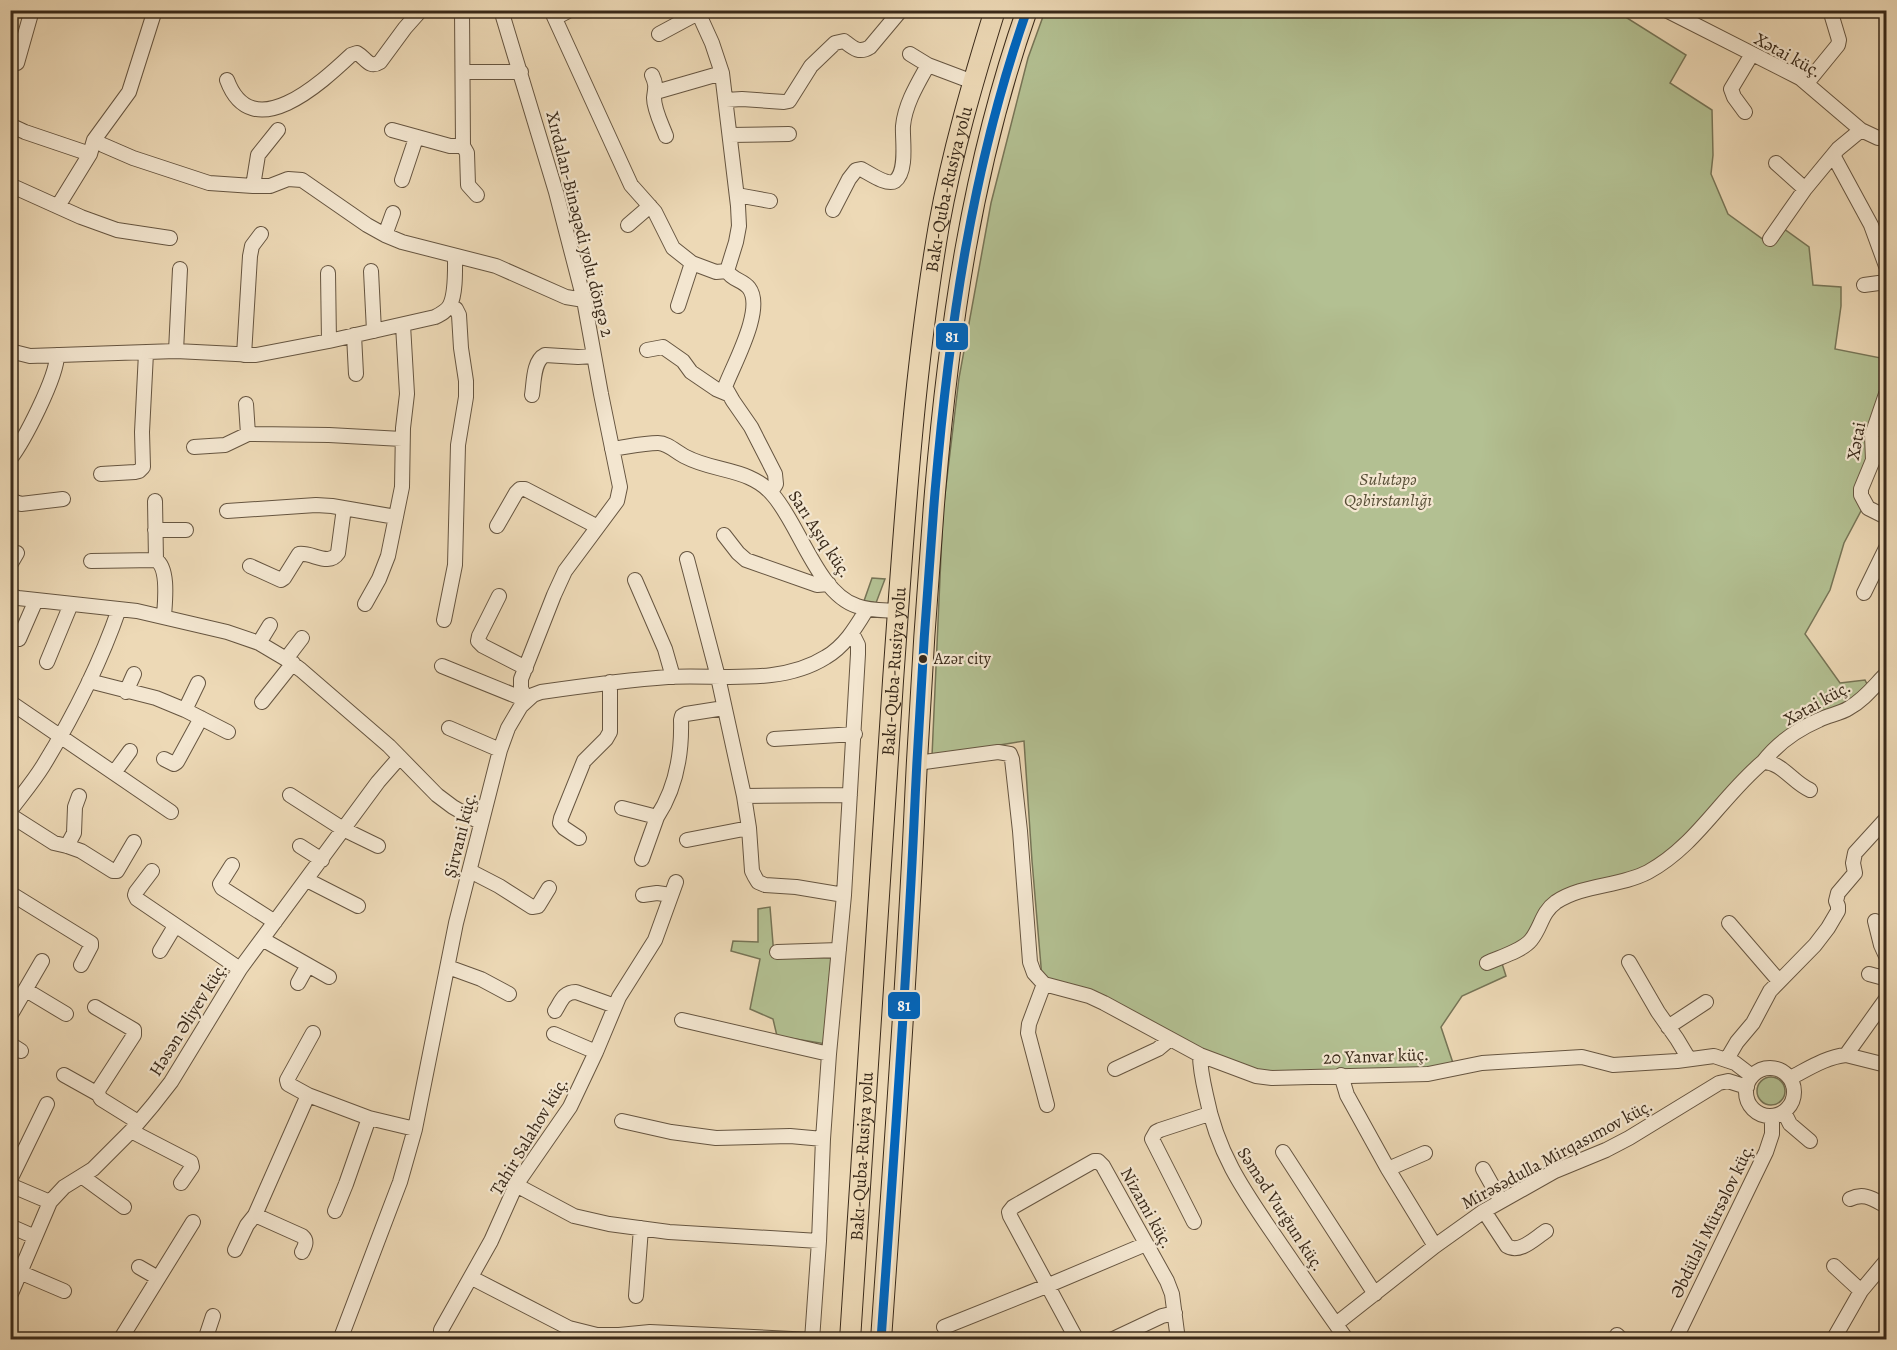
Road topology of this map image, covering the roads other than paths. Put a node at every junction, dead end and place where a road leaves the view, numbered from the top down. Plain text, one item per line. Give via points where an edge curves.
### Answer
1 (32, 10) edge
2 (155, 10) edge
3 (422, 10) edge
4 (462, 10) edge
5 (501, 10) edge
6 (570, 10) edge
7 (901, 10) edge
8 (995, 10) edge
9 (1027, 10) edge
10 (1830, 10) edge
11 (1668, 11) edge
12 (698, 12) edge
13 (553, 14) edge
14 (659, 34) dead end
15 (910, 54) dead end
16 (1752, 54) junction
17 (17, 63) dead end
18 (928, 65) junction
19 (463, 72) junction
20 (521, 72) junction
21 (722, 73) junction
22 (652, 75) dead end
23 (227, 80) dead end
24 (973, 82) junction
25 (1807, 82) junction
26 (656, 92) junction
27 (726, 100) junction
28 (1745, 112) dead end
29 (10, 125) edge
30 (278, 130) dead end
31 (393, 130) dead end
32 (1861, 130) junction
33 (789, 134) dead end
34 (730, 135) junction
35 (666, 136) dead end
36 (416, 138) junction
37 (1887, 138) edge
38 (94, 140) junction
39 (463, 146) junction
40 (90, 154) junction
41 (1833, 155) junction
42 (1776, 163) dead end
43 (402, 180) dead end
44 (10, 185) edge
45 (253, 186) junction
46 (1805, 189) junction
47 (477, 195) dead end
48 (737, 195) junction
49 (770, 201) dead end
50 (58, 206) junction
51 (650, 206) junction
52 (833, 210) dead end
53 (393, 213) dead end
54 (628, 225) dead end
55 (261, 234) dead end
56 (385, 235) junction
57 (170, 238) dead end
58 (1770, 239) dead end
59 (455, 256) junction
60 (693, 262) junction
61 (1887, 266) edge
62 (180, 269) dead end
63 (371, 271) dead end
64 (727, 271) junction
65 (328, 273) dead end
66 (1887, 282) edge
67 (1864, 285) dead end
68 (584, 300) junction
69 (450, 305) junction
70 (678, 306) dead end
71 (403, 325) junction
72 (374, 331) junction
73 (354, 335) junction
74 (329, 341) junction
75 (647, 350) dead end
76 (10, 351) edge
77 (176, 351) junction
78 (146, 353) junction
79 (57, 355) junction
80 (244, 355) junction
81 (594, 356) junction
82 (356, 374) dead end
83 (728, 394) junction
84 (1887, 394) edge
85 (532, 395) dead end
86 (246, 404) dead end
87 (248, 434) junction
88 (402, 439) junction
89 (194, 447) dead end
90 (612, 449) junction
91 (10, 459) edge
92 (101, 474) dead end
93 (771, 492) junction
94 (63, 499) dead end
95 (10, 500) edge
96 (155, 501) dead end
97 (344, 508) junction
98 (226, 512) dead end
99 (396, 517) junction
100 (1887, 517) edge
101 (497, 526) dead end
102 (597, 526) junction
103 (155, 530) junction
104 (186, 530) dead end
105 (724, 535) dead end
106 (1887, 548) edge
107 (687, 559) dead end
108 (156, 560) junction
109 (92, 561) dead end
110 (250, 566) dead end
111 (635, 580) dead end
112 (829, 584) junction
113 (1864, 593) dead end
114 (10, 595) edge
115 (499, 596) dead end
116 (36, 600) junction
117 (70, 604) junction
118 (364, 604) dead end
119 (119, 609) junction
120 (867, 609) junction
121 (898, 611) junction
122 (164, 616) junction
123 (444, 620) dead end
124 (270, 625) dead end
125 (852, 633) junction
126 (302, 638) dead end
127 (19, 639) dead end
128 (259, 643) junction
129 (290, 661) junction
130 (47, 662) dead end
131 (441, 666) dead end
132 (526, 669) junction
133 (134, 674) dead end
134 (1887, 674) edge
135 (673, 677) junction
136 (718, 677) junction
137 (89, 681) junction
138 (610, 682) junction
139 (198, 683) dead end
140 (126, 692) junction
141 (526, 700) junction
142 (10, 702) edge
143 (262, 702) dead end
144 (724, 708) junction
145 (185, 710) junction
146 (201, 718) junction
147 (449, 728) dead end
148 (228, 732) dead end
149 (855, 734) junction
150 (60, 736) junction
151 (774, 739) dead end
152 (500, 750) junction
153 (130, 751) dead end
154 (399, 758) junction
155 (164, 759) dead end
156 (1763, 762) junction
157 (917, 763) junction
158 (114, 773) junction
159 (1810, 790) dead end
160 (290, 795) dead end
161 (850, 795) junction
162 (79, 796) dead end
163 (744, 796) junction
164 (12, 807) edge
165 (622, 808) dead end
166 (171, 812) dead end
167 (657, 817) junction
168 (1887, 819) edge
169 (481, 823) junction
170 (749, 828) junction
171 (343, 829) junction
172 (579, 838) dead end
173 (687, 840) dead end
174 (135, 842) dead end
175 (68, 846) junction
176 (300, 846) dead end
177 (378, 846) dead end
178 (322, 860) junction
179 (642, 860) dead end
180 (232, 865) dead end
181 (152, 871) dead end
182 (470, 871) junction
183 (307, 880) junction
184 (549, 888) dead end
185 (10, 893) edge
186 (643, 895) dead end
187 (844, 896) junction
188 (358, 906) dead end
189 (1875, 921) dead end
190 (275, 922) junction
191 (1729, 923) dead end
192 (175, 926) junction
193 (262, 939) junction
194 (839, 950) junction
195 (160, 951) dead end
196 (777, 952) dead end
197 (1887, 956) edge
198 (42, 961) dead end
199 (1629, 962) dead end
200 (1487, 963) dead end
201 (81, 965) dead end
202 (308, 965) junction
203 (448, 967) junction
204 (240, 969) junction
205 (1869, 974) dead end
206 (1887, 974) edge
207 (329, 977) dead end
208 (1779, 981) junction
209 (298, 983) dead end
210 (1044, 984) junction
211 (26, 990) junction
212 (509, 994) dead end
213 (1887, 999) edge
214 (1706, 1002) dead end
215 (615, 1006) junction
216 (95, 1007) dead end
217 (555, 1011) dead end
218 (66, 1014) dead end
219 (10, 1016) edge
220 (682, 1020) dead end
221 (1668, 1027) junction
222 (313, 1034) dead end
223 (554, 1034) dead end
224 (1170, 1039) junction
225 (596, 1052) junction
226 (829, 1054) junction
227 (1200, 1054) junction
228 (1846, 1055) junction
229 (1689, 1059) junction
230 (1727, 1059) junction
231 (1887, 1065) edge
232 (1115, 1069) dead end
233 (64, 1075) dead end
234 (1341, 1075) junction
235 (1790, 1078) junction
236 (1750, 1081) junction
237 (98, 1094) junction
238 (308, 1095) junction
239 (47, 1104) dead end
240 (1047, 1105) dead end
241 (1209, 1114) junction
242 (1778, 1114) junction
243 (369, 1118) junction
244 (622, 1121) dead end
245 (135, 1126) junction
246 (415, 1129) junction
247 (824, 1139) junction
248 (1810, 1141) dead end
249 (1283, 1152) dead end
250 (1425, 1153) dead end
251 (1388, 1169) junction
252 (1483, 1169) dead end
253 (82, 1177) junction
254 (10, 1180) edge
255 (181, 1183) dead end
256 (10, 1185) edge
257 (516, 1185) junction
258 (1850, 1199) dead end
259 (1501, 1201) junction
260 (50, 1202) junction
261 (1887, 1206) edge
262 (124, 1207) dead end
263 (335, 1211) dead end
264 (1484, 1211) junction
265 (257, 1216) junction
266 (193, 1222) dead end
267 (1194, 1222) dead end
268 (10, 1226) edge
269 (641, 1228) junction
270 (1546, 1231) dead end
271 (35, 1237) junction
272 (819, 1241) junction
273 (1146, 1244) junction
274 (1435, 1246) junction
275 (240, 1247) dead end
276 (302, 1252) dead end
277 (1887, 1261) edge
278 (1834, 1266) dead end
279 (139, 1267) dead end
280 (16, 1270) edge
281 (158, 1278) junction
282 (472, 1278) junction
283 (1049, 1285) junction
284 (64, 1291) dead end
285 (1861, 1291) junction
286 (1375, 1294) junction
287 (10, 1296) edge
288 (636, 1296) dead end
289 (1174, 1313) junction
290 (213, 1316) dead end
291 (1336, 1324) junction
292 (944, 1327) dead end
293 (566, 1334) edge
294 (120, 1340) edge
295 (205, 1340) edge
296 (340, 1340) edge
297 (444, 1340) edge
298 (812, 1340) edge
299 (850, 1340) edge
300 (880, 1340) edge
301 (1077, 1340) edge
302 (1111, 1340) edge
303 (1178, 1340) edge
304 (1347, 1340) edge
305 (1675, 1340) edge
306 (1833, 1340) edge

1 - 17 street
2 - 38 street via 129,92
3 - 23 street via 376,65 370,65 357,53 351,55 316,86 282,105 251,109 236,96
4 - 19 street
5 - 20 street, Xırdalan-Binəqədi yolu döngə 2
6 - 13 street
7 - 27 street via 865,50 856,50 844,41 835,43 811,66 789,101
8 - 24 highway, Bakı-Quba-Rusiya yolu
9 - 157 highway, Bakı-Quba-Rusiya yolu via 982,166 957,296 929,564
10 - 25 street via 1838,45
11 - 16 street, Xətai küç.
12 - 14 street
12 - 21 street
13 - 51 street via 627,175
15 - 18 street
16 - 25 street, Xətai küç.
16 - 28 street via 1731,89
18 - 24 street
18 - 52 street via 903,125 905,151 898,178 889,183 856,170
19 - 20 street
19 - 39 street
20 - 68 street, Xırdalan-Binəqədi yolu döngə 2
21 - 26 street
21 - 27 street
22 - 26 street
24 - 121 highway, Bakı-Quba-Rusiya yolu via 939,223 929,292 908,470
25 - 32 street, Xətai küç.
26 - 35 street via 654,98
27 - 34 street
29 - 40 street
30 - 45 street via 258,155
31 - 36 street
32 - 37 street, Xətai küç.
32 - 41 street
33 - 34 street
34 - 48 street
36 - 39 street
36 - 43 street
38 - 40 street
38 - 45 street via 195,180
39 - 47 street via 467,153 468,185
40 - 50 street
41 - 46 street
41 - 61 street via 1871,225
42 - 46 street
44 - 50 street
45 - 56 street via 302,180
46 - 58 street
48 - 49 street
48 - 64 street via 739,226
50 - 57 street via 117,230
51 - 54 street
51 - 60 street via 673,248
53 - 56 street
55 - 80 street via 250,256
56 - 59 street
59 - 68 street via 496,266 566,297
59 - 69 street
60 - 64 street via 716,272
60 - 70 street
62 - 77 street
63 - 72 street
64 - 83 street via 749,288 753,302 745,342 725,387
65 - 74 street
66 - 67 street
68 - 81 street, Xırdalan-Binəqədi yolu döngə 2
69 - 71 street via 435,317
69 - 123 street via 459,315 466,397 458,445 455,566
71 - 72 street
71 - 88 street via 407,394
72 - 73 street
73 - 74 street
73 - 82 street
74 - 80 street
75 - 83 street via 663,347 692,372
76 - 79 street via 30,356
77 - 78 street
77 - 80 street
78 - 79 street
78 - 92 street via 142,467 135,472
79 - 91 street via 55,371
81 - 85 street via 540,357
81 - 90 street, Xırdalan-Binəqədi yolu döngə 2
83 - 93 street via 751,427 775,474 776,484
84 - 100 street, Xətai via 1872,435 1873,460 1861,495 1868,508
86 - 87 street
87 - 88 street
87 - 89 street via 225,445
88 - 99 street via 402,487
90 - 93 street, Sarı Aşıq küç. via 660,443 685,457 752,479
90 - 102 street, Xırdalan-Binəqədi yolu döngə 2 via 620,480 619,495
93 - 112 street, Sarı Aşıq küç.
94 - 95 street via 21,504
96 - 103 street
97 - 98 street via 316,505
97 - 99 street
97 - 110 street via 335,558 299,554 281,580
99 - 118 street via 388,556
101 - 102 street via 516,492 525,489
102 - 132 street, Xırdalan-Binəqədi yolu döngə 2 via 565,571
103 - 104 street
103 - 108 street
105 - 112 street via 746,560 817,585
106 - 113 street
107 - 136 street
108 - 109 street
108 - 122 street via 163,568
111 - 135 street
112 - 120 street, Sarı Aşıq küç. via 842,598
114 - 116 street
115 - 132 street via 478,641
116 - 117 street
116 - 127 street
117 - 119 street
117 - 130 street
119 - 122 street
119 - 137 street
120 - 121 street, Sarı Aşıq küç.
120 - 125 street
121 - 299 highway, Bakı-Quba-Rusiya yolu
122 - 128 street
124 - 128 street
125 - 136 street via 842,645 815,663 768,676
125 - 149 street via 858,645
126 - 129 street
128 - 129 street
129 - 143 street
129 - 154 street
131 - 141 street
132 - 141 street, Xırdalan-Binəqədi yolu döngə 2 via 520,684
133 - 140 street
134 - 156 street, Xətai küç. via 1863,699 1847,710 1808,725 1777,746
135 - 136 street
135 - 138 street
136 - 144 street
137 - 140 street
137 - 150 street
138 - 141 street via 541,692
138 - 172 street via 610,732 584,761 560,823
139 - 145 street
140 - 145 street via 156,698
141 - 152 street, Şirvani küç. via 508,728
142 - 150 street
144 - 163 street
144 - 167 street via 682,716 676,776
145 - 146 street
146 - 148 street
146 - 155 street via 177,762
147 - 152 street
149 - 151 street
149 - 161 street
150 - 158 street
150 - 164 street
152 - 169 street, Şirvani küç.
153 - 158 street
154 - 169 street via 445,801
154 - 171 street, Həsən Əliyev küç.
156 - 159 street via 1776,765
156 - 200 street, Xətai küç. via 1701,830 1665,861 1632,879 1566,896 1549,908 1529,942
157 - 210 street via 998,752 1010,754 1030,962
157 - 300 highway, Bakı-Quba-Rusiya yolu
158 - 166 street
160 - 171 street
161 - 163 street
161 - 187 street
162 - 175 street
163 - 170 street
164 - 175 street via 54,843
165 - 167 street
167 - 179 street
168 - 208 street via 1855,853 1855,873 1838,893 1838,911 1828,928
169 - 182 street, Şirvani küç.
170 - 173 street
170 - 187 street via 752,871 758,882
171 - 177 street
171 - 178 street, Həsən Əliyev küç.
174 - 175 street via 113,872
176 - 178 street
178 - 183 street, Həsən Əliyev küç.
180 - 190 street via 220,884 222,888
181 - 192 street via 136,899
182 - 184 street via 532,906 538,906
182 - 203 street, Şirvani küç.
183 - 188 street
183 - 190 street, Həsən Əliyev küç.
185 - 201 street via 92,943
186 - 215 street, Tahir Salahov küç. via 674,888 655,940
187 - 194 street
189 - 197 street
190 - 193 street, Həsən Əliyev küç.
191 - 208 street
192 - 195 street
192 - 204 street
193 - 202 street
193 - 204 street, Həsən Əliyev küç.
194 - 196 street
194 - 226 street
198 - 211 street
199 - 221 street
202 - 207 street
202 - 209 street
203 - 212 street
203 - 246 street, Şirvani küç.
204 - 245 street, Həsən Əliyev küç. via 171,1082
205 - 206 street
208 - 230 street
210 - 224 street, 20 Yanvar küç. via 1104,1003
210 - 240 street via 1028,1033
211 - 218 street
211 - 219 street
213 - 228 street
214 - 221 street
215 - 217 street via 569,992
215 - 225 street, Tahir Salahov küç.
216 - 237 street via 134,1030
220 - 226 street
221 - 229 street
222 - 238 street via 287,1080
223 - 225 street
224 - 227 street, 20 Yanvar küç.
224 - 232 street via 1158,1049
225 - 257 street, Tahir Salahov küç. via 565,1116
226 - 247 street
227 - 234 street, 20 Yanvar küç. via 1264,1078
227 - 241 street, Səməd Vurğun küç.
228 - 231 street
228 - 235 street
229 - 230 street, 20 Yanvar küç.
229 - 234 street, 20 Yanvar küç. via 1613,1065 1582,1056 1482,1063 1428,1074
230 - 236 street via 1741,1066
233 - 237 street
234 - 251 street via 1347,1095
235 - 236 street via 1775,1068 1763,1069
235 - 242 street via 1792,1102
236 - 242 street via 1748,1099 1754,1110
236 - 259 street, Mirəsədulla Mirqasımov küç. via 1719,1083 1629,1138
237 - 245 street
238 - 243 street
238 - 265 street
239 - 254 street
241 - 267 street via 1160,1130 1152,1139
241 - 291 street, Səməd Vurğun küç. via 1221,1149 1246,1194
242 - 248 street
242 - 305 street, Əbdüləli Mürsəlov küç. via 1766,1152
243 - 246 street
243 - 263 street
244 - 247 street via 716,1138
245 - 253 street, Həsən Əliyev küç.
245 - 255 street via 191,1162 192,1167
246 - 296 street, Şirvani küç.
247 - 272 street
249 - 286 street
250 - 251 street
251 - 274 street
252 - 259 street
253 - 260 street, Həsən Əliyev küç. via 64,1187
253 - 262 street
256 - 260 street
257 - 269 street via 574,1216
257 - 282 street, Tahir Salahov küç.
258 - 261 street via 1864,1195
259 - 264 street, Mirəsədulla Mirqasımov küç.
260 - 271 street, Həsən Əliyev küç.
264 - 270 street via 1512,1250
264 - 274 street, Mirəsədulla Mirqasımov küç.
265 - 275 street via 248,1225
265 - 276 street via 302,1236 306,1243
266 - 281 street
268 - 271 street
269 - 272 street
269 - 288 street
271 - 280 street, Həsən Əliyev küç.
272 - 298 street
273 - 283 street
273 - 283 street, Nizami küç. via 1103,1166 1094,1161 1009,1212
273 - 289 street, Nizami küç. via 1167,1281
274 - 286 street, Mirəsədulla Mirqasımov küç.
277 - 285 street
278 - 285 street
279 - 281 street
280 - 284 street
280 - 287 street, Həsən Əliyev küç.
281 - 294 street
282 - 293 street
282 - 297 street, Tahir Salahov küç. via 441,1330
283 - 292 street
283 - 301 street, Nizami küç.
285 - 306 street
286 - 291 street, Mirəsədulla Mirqasımov küç.
289 - 302 street
289 - 303 street, Nizami küç.
290 - 295 street
291 - 304 street, Səməd Vurğun küç.
293 - 298 street via 650,1332

